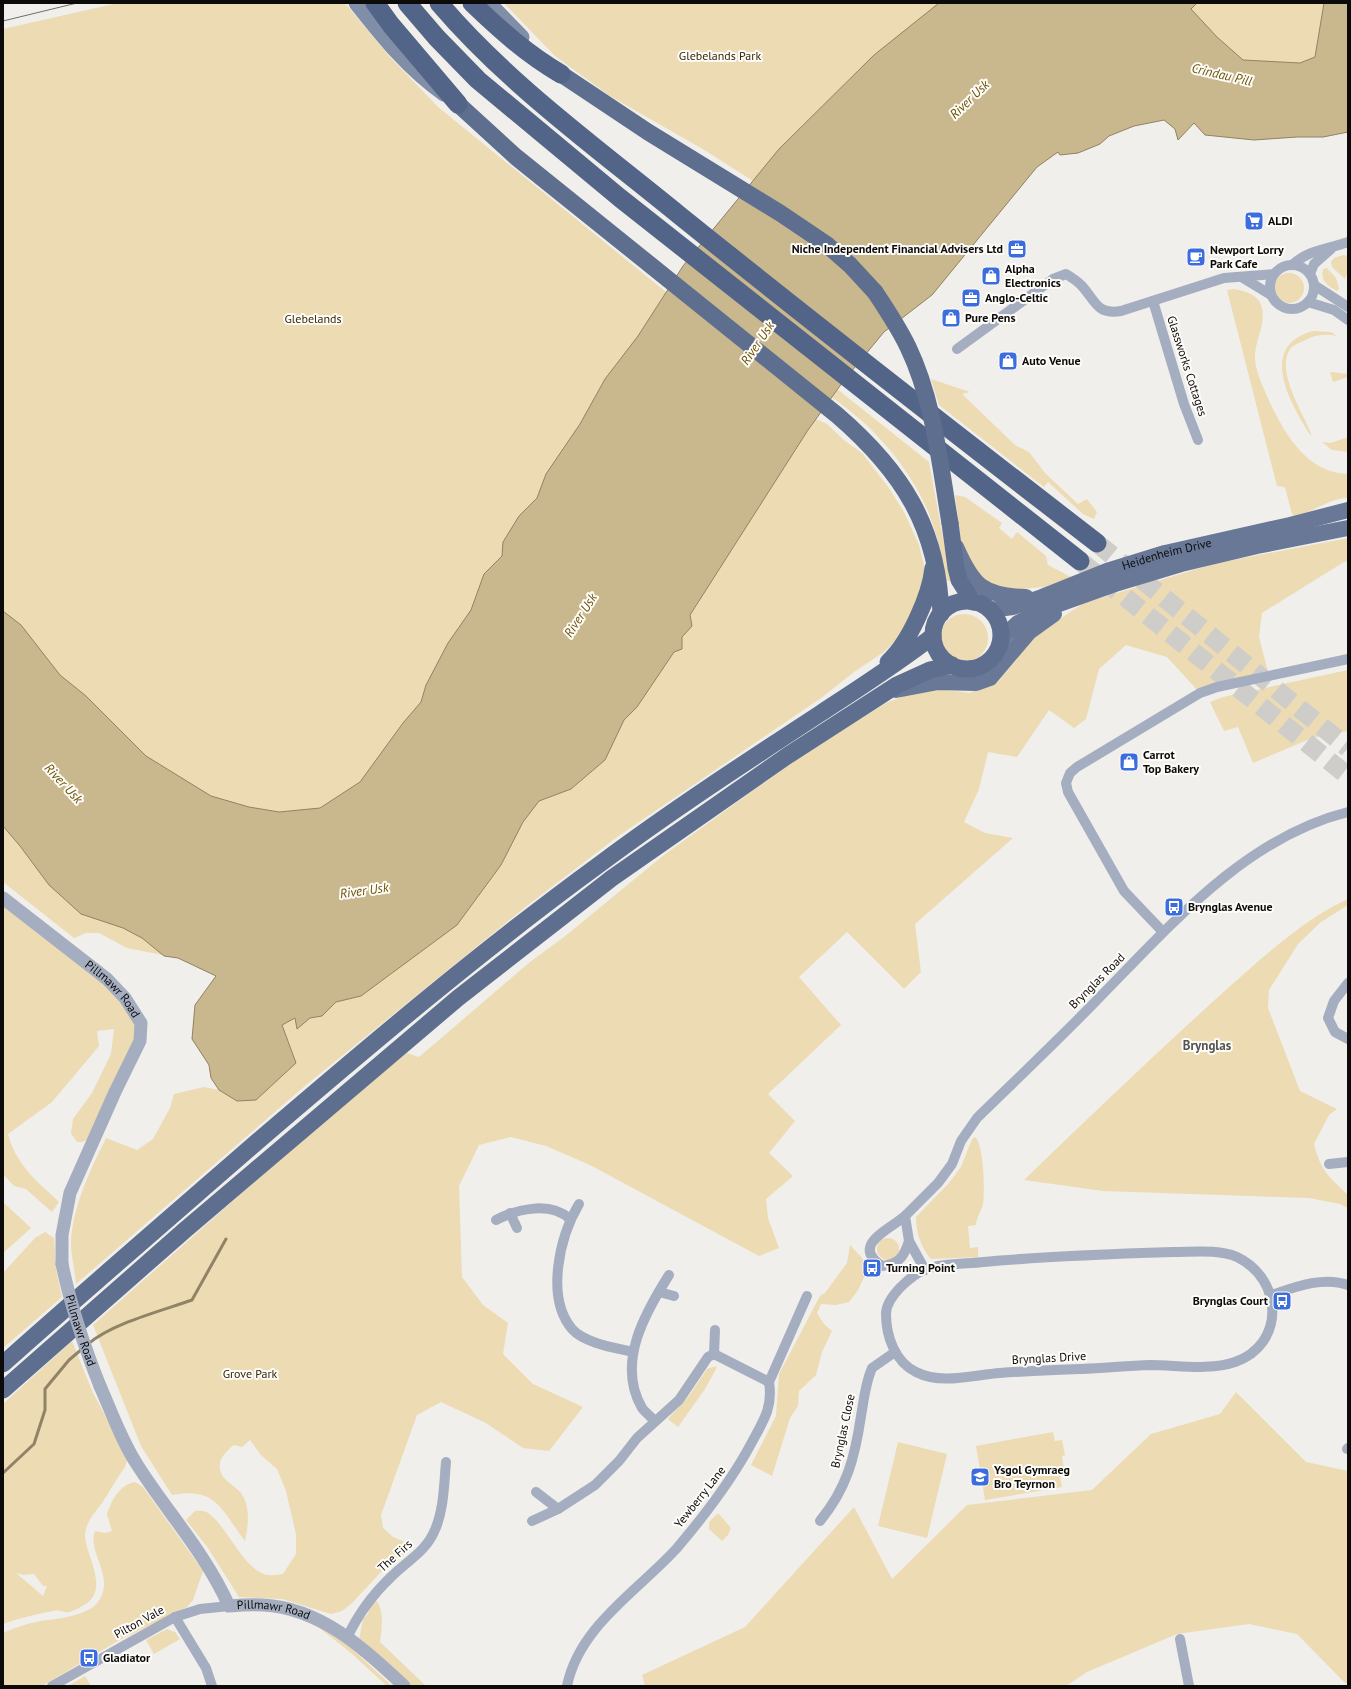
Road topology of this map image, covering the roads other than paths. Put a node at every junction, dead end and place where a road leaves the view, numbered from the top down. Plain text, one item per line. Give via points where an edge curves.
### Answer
1 (356, 3) edge
2 (375, 3) edge
3 (407, 3) edge
4 (439, 3) edge
5 (472, 3) edge
6 (489, 3) edge
7 (561, 74) junction
8 (458, 104) junction
9 (1348, 242) edge
10 (1333, 248) junction
11 (1292, 265) junction
12 (1274, 274) junction
13 (1310, 274) junction
14 (1243, 278) junction
15 (1314, 285) junction
16 (1271, 295) junction
17 (1153, 301) junction
18 (1308, 302) junction
19 (1348, 307) edge
20 (1348, 320) edge
21 (957, 348) dead end
22 (1198, 440) dead end
23 (1348, 504) edge
24 (1348, 510) edge
25 (1310, 520) junction
26 (1348, 528) edge
27 (951, 531) junction
28 (1097, 543) tunnel mouth
29 (934, 558) junction
30 (1080, 560) tunnel mouth
31 (1084, 595) junction
32 (1042, 597) junction
33 (973, 602) junction
34 (990, 610) junction
35 (941, 614) junction
36 (933, 636) junction
37 (1001, 641) junction
38 (1348, 659) edge
39 (952, 665) junction
40 (864, 683) junction
41 (884, 693) junction
42 (1348, 812) edge
43 (3, 898) edge
44 (1163, 932) junction
45 (1348, 983) edge
46 (1348, 1039) edge
47 (1348, 1162) edge
48 (1329, 1164) dead end
49 (579, 1204) dead end
50 (510, 1213) junction
51 (905, 1216) junction
52 (570, 1219) junction
53 (496, 1220) dead end
54 (517, 1228) dead end
55 (909, 1241) junction
56 (925, 1270) junction
57 (669, 1275) dead end
58 (1348, 1285) edge
59 (659, 1292) junction
60 (674, 1296) dead end
61 (807, 1296) dead end
62 (1272, 1296) junction
63 (715, 1330) dead end
64 (632, 1352) junction
65 (895, 1352) junction
66 (714, 1354) junction
67 (3, 1364) edge
68 (769, 1382) junction
69 (3, 1390) edge
70 (655, 1421) junction
71 (446, 1462) dead end
72 (536, 1492) dead end
73 (558, 1509) junction
74 (532, 1521) dead end
75 (820, 1521) dead end
76 (229, 1606) junction
77 (175, 1617) junction
78 (347, 1638) junction
79 (1180, 1639) dead end
80 (52, 1686) edge
81 (212, 1686) edge
82 (404, 1686) edge
83 (567, 1686) edge
84 (1189, 1686) edge

1 - 8 main road via 405,63
2 - 8 highway
3 - 30 highway via 478,80 620,198
4 - 28 highway via 486,53 553,112 815,324
5 - 7 highway via 507,37
6 - 7 main road
7 - 27 highway, bridge via 826,244 875,292 908,347 919,374 936,440
8 - 29 highway via 516,157 859,434 895,475 910,499 926,533
9 - 10 street
10 - 11 street via 1310,252
10 - 13 street via 1314,264
11 - 12 street via 1282,267
11 - 13 street via 1302,267
12 - 14 street
12 - 16 street via 1270,284
13 - 15 street
14 - 16 street
14 - 17 street via 1224,278
15 - 18 street via 1312,297
15 - 19 street
16 - 18 street via 1276,302 1286,308 1298,308
17 - 21 street via 1110,313 1098,308 1080,284 1066,274 1053,279
17 - 22 street, Glassworks Cottages via 1184,404
18 - 20 street via 1334,310
23 - 25 street
24 - 25 main road, Heidenheim Drive
25 - 32 main road, Heidenheim Drive via 1165,553 1107,571
26 - 31 main road, Heidenheim Drive via 1181,564
27 - 32 main road via 965,568 976,582 989,592 1004,596
27 - 33 highway via 956,568
29 - 35 highway via 940,584
29 - 40 highway via 930,587 905,641 894,657
31 - 37 main road, Heidenheim Drive via 1048,608 1018,623
31 - 41 main road via 1030,632 990,678 976,683 924,684
32 - 34 main road, Heidenheim Drive
33 - 34 highway
33 - 35 highway via 955,604
34 - 37 highway via 999,624
35 - 36 highway
36 - 39 highway via 939,653
36 - 40 highway via 899,662
37 - 39 highway via 993,658 986,664 969,669
38 - 44 street via 1217,687 1200,694 1098,754 1070,774 1066,783 1068,792 1124,891
39 - 41 highway via 914,676
40 - 67 highway via 599,864 477,959 288,1116
41 - 69 highway via 787,756 612,878 458,998 185,1230
42 - 44 street, Brynglas Road via 1303,828 1260,850 1221,878
43 - 76 street, Pillmawr Road, bridge via 107,979 125,998 141,1023 140,1041 70,1193 62,1235 62,1264 85,1349 117,1426 138,1465 212,1570
44 - 51 street, Brynglas Road via 977,1118 961,1141 952,1164 938,1183
45 - 46 street via 1334,1001 1328,1018 1335,1032
47 - 48 street
49 - 52 street
50 - 52 street via 525,1209 553,1211
50 - 53 street
50 - 54 street
51 - 55 street
51 - 55 street, Brynglas Road via 895,1225 882,1231 872,1244 869,1250 872,1260 882,1266 892,1265 906,1251
52 - 64 street via 561,1250 558,1273 558,1294 563,1313 573,1330 583,1337
55 - 56 street
56 - 62 street, Brynglas Drive via 948,1265 1044,1257 1174,1252 1227,1253 1260,1274
56 - 65 street, Brynglas Drive via 906,1280 894,1295 886,1312 888,1333
57 - 59 street
58 - 62 street via 1323,1281
59 - 60 street
59 - 64 street
61 - 68 street, Yewberry Lane
62 - 65 street, Brynglas Drive via 1273,1309 1268,1332 1256,1350 1236,1362 1214,1366 1135,1366 938,1378 914,1371
63 - 66 street
64 - 70 street via 635,1387 642,1408
65 - 75 street, Brynglas Close via 872,1368 852,1463 834,1504
66 - 68 street
66 - 70 street via 702,1363 679,1400
68 - 83 street, Yewberry Lane via 769,1410 740,1465 677,1547 598,1625 570,1672
70 - 73 street via 595,1485
71 - 78 street, The Firs via 441,1511 435,1531 419,1553 374,1595
72 - 73 street
73 - 74 street
76 - 77 street, Pilton Vale via 200,1609
76 - 78 street, Pillmawr Road via 263,1605 309,1614
77 - 80 street, Pilton Vale
77 - 81 street, Pilton Vale via 206,1668
78 - 82 street, Pillmawr Road
79 - 84 street

